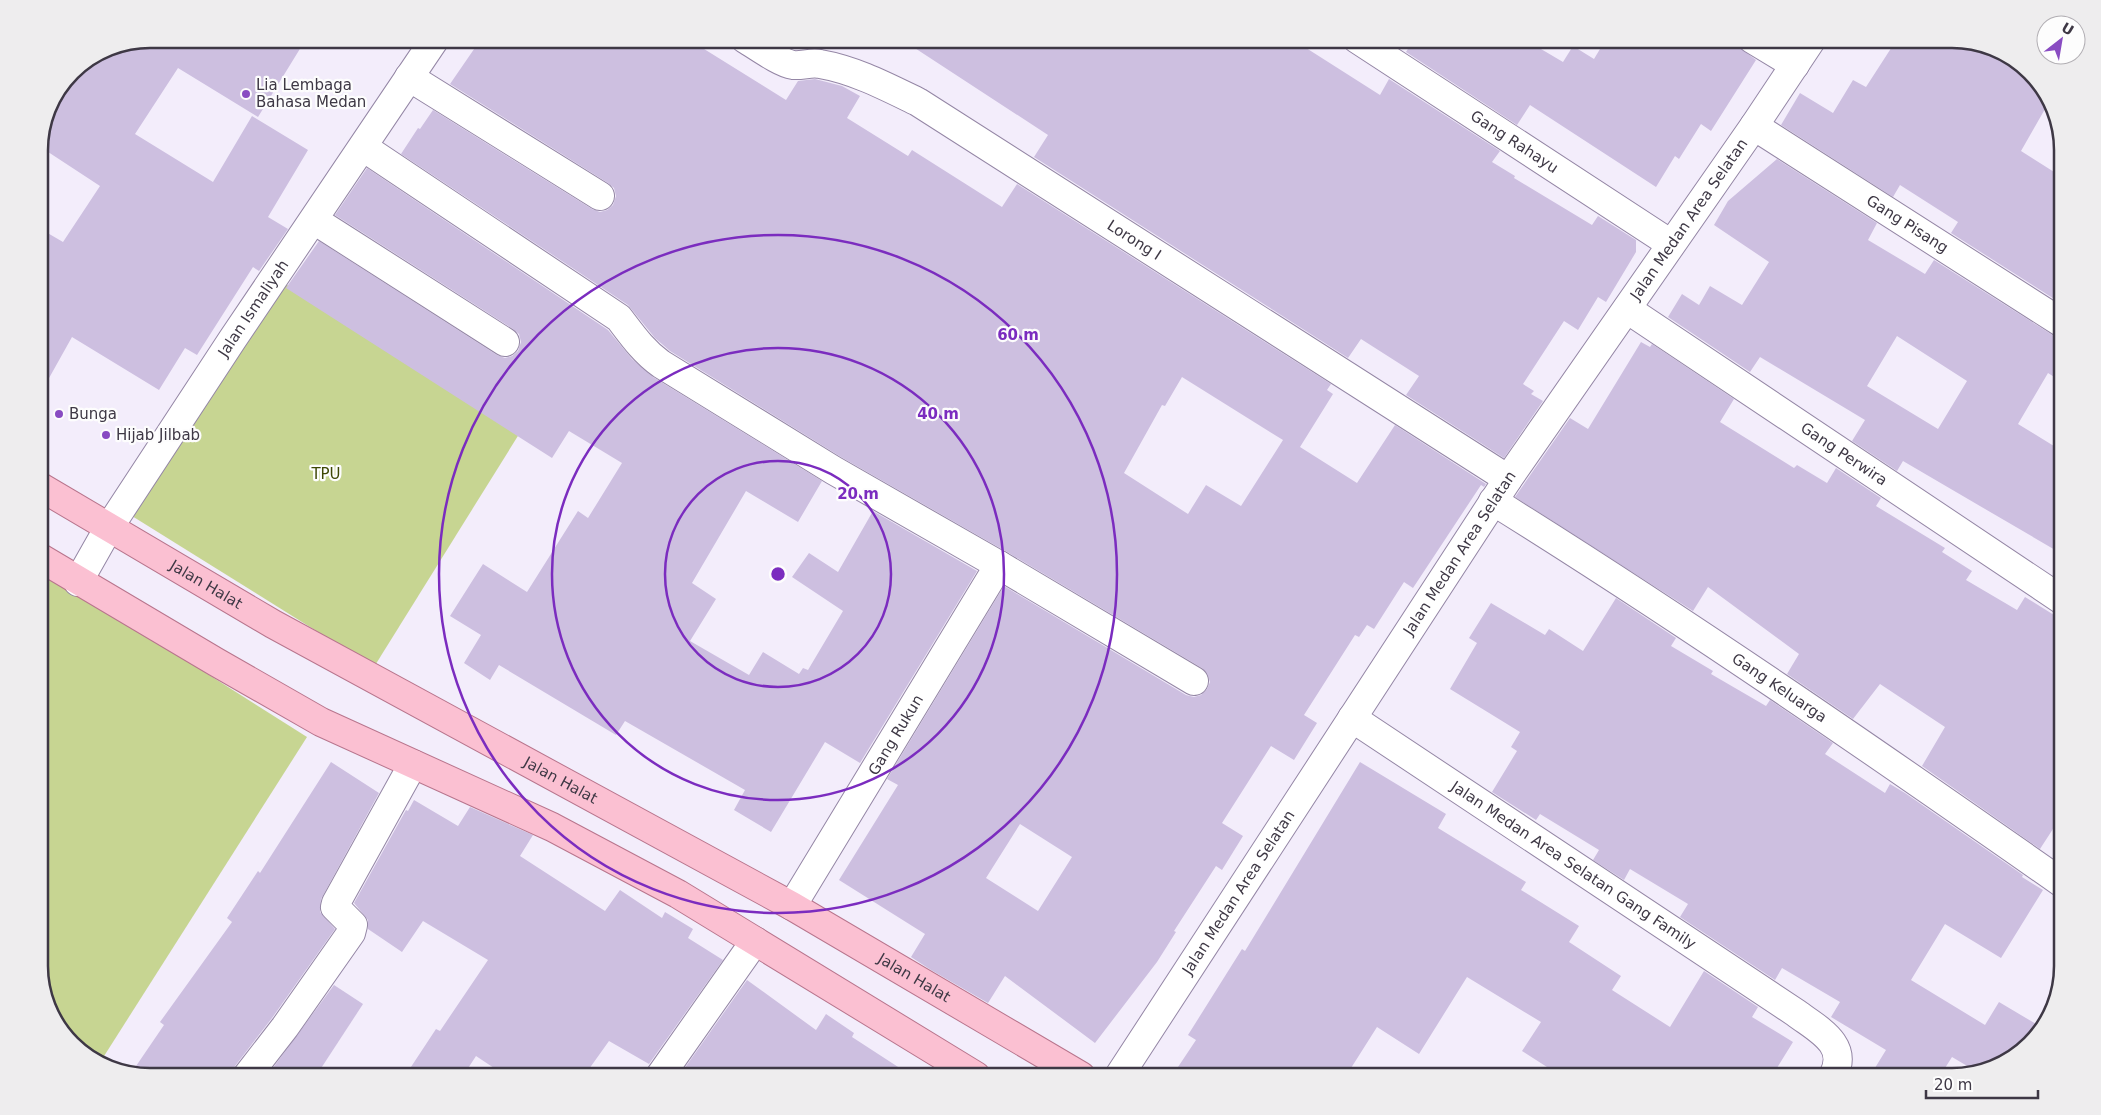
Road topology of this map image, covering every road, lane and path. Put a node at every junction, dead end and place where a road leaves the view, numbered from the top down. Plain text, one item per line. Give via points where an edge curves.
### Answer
1 (429, 48) edge
2 (759, 48) edge
3 (1371, 48) edge
4 (1767, 48) edge
5 (1806, 48) edge
6 (1795, 65) junction
7 (409, 77) junction
8 (1754, 126) junction
9 (363, 146) junction
10 (600, 196) dead end
11 (314, 220) junction
12 (1671, 244) junction
13 (1627, 309) junction
14 (2053, 317) edge
15 (504, 342) dead end
16 (1500, 490) junction
17 (48, 491) edge
18 (108, 528) junction
19 (48, 563) edge
20 (999, 565) junction
21 (78, 582) junction
22 (2054, 594) edge
23 (1194, 681) dead end
24 (1352, 718) junction
25 (413, 764) junction
26 (2054, 877) edge
27 (792, 906) junction
28 (755, 941) junction
29 (253, 1068) edge
30 (666, 1068) edge
31 (963, 1068) edge
32 (1067, 1068) edge
33 (1124, 1068) edge
34 (1838, 1068) edge

1 - 7 street, Jalan Ismaliyah
2 - 16 street, Lorong I via 792,65 819,64 872,80 918,102
3 - 12 street, Gang Rahayu
4 - 6 street
5 - 6 street, Jalan Medan Area Selatan
6 - 8 street, Jalan Medan Area Selatan
7 - 9 street, Jalan Ismaliyah
7 - 10 street
8 - 12 street, Jalan Medan Area Selatan
8 - 14 street, Gang Pisang
9 - 11 street, Jalan Ismaliyah
9 - 20 street via 618,318 648,355 661,364 832,470
11 - 15 street
11 - 18 street, Jalan Ismaliyah
12 - 13 street, Jalan Medan Area Selatan
13 - 16 street, Jalan Medan Area Selatan
13 - 22 street, Gang Perwira
16 - 24 street, Jalan Medan Area Selatan
16 - 26 street, Gang Keluarga
17 - 18 main road, Jalan Halat
18 - 21 street, Jalan Ismaliyah
18 - 27 main road, Jalan Halat via 273,624
19 - 21 main road
20 - 23 street
20 - 27 street, Gang Rukun
21 - 25 main road via 321,722
24 - 33 street, Jalan Medan Area Selatan
24 - 34 street, Jalan Medan Area Selatan Gang Family via 1796,1013 1828,1037 1838,1051
25 - 28 main road via 552,827 678,894
25 - 29 street via 336,903 338,911 353,925 351,933
27 - 32 main road, Jalan Halat
28 - 30 street
28 - 31 main road

